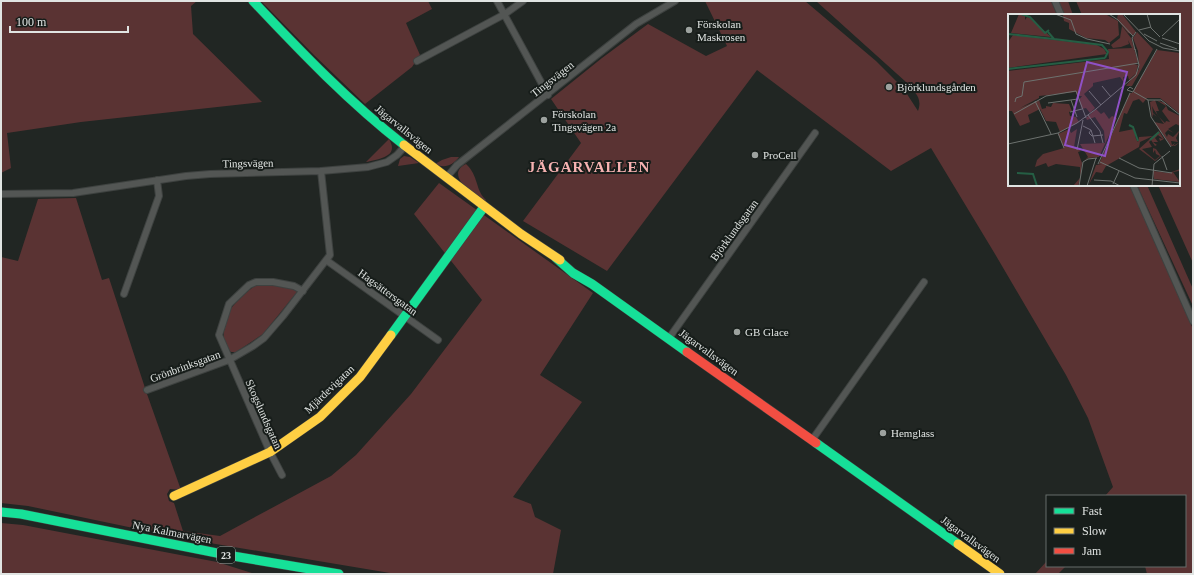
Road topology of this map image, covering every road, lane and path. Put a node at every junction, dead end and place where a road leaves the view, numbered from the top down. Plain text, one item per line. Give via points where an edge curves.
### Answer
1 (253, 1) edge
2 (497, 1) edge
3 (523, 1) edge
4 (1054, 1) edge
5 (670, 2) edge
6 (505, 14) junction
7 (1060, 14) edge
8 (417, 61) dead end
9 (548, 94) junction
10 (815, 134) dead end
11 (405, 146) junction
12 (321, 171) junction
13 (446, 178) junction
14 (157, 180) junction
15 (1133, 186) edge
16 (1, 194) edge
17 (484, 206) junction
18 (326, 260) junction
19 (924, 282) dead end
20 (303, 291) junction
21 (124, 294) dead end
22 (405, 316) junction
23 (1193, 321) edge
24 (669, 338) junction
25 (438, 340) dead end
26 (229, 360) junction
27 (147, 390) dead end
28 (812, 440) junction
29 (270, 452) junction
30 (282, 475) dead end
31 (174, 496) dead end
32 (1, 512) edge
33 (339, 574) edge
34 (1000, 574) edge

1 - 11 street, Jägarvallsvägen via 335,85
2 - 6 street
3 - 6 street
4 - 7 street
5 - 9 street, Tingsvägen via 636,24
6 - 8 street
6 - 9 street
9 - 13 street, Tingsvägen via 457,165
10 - 24 street, Björklundsgatan
11 - 12 street, Tingsvägen via 387,162 368,167
11 - 13 street, Jägarvallsvägen
12 - 14 street, Tingsvägen via 210,174
12 - 18 street, Grönbrinksgatan via 330,255
13 - 17 street, Jägarvallsvägen
14 - 16 street, Tingsvägen via 73,193
14 - 21 street via 159,196
15 - 23 street
17 - 22 street, Mjärdevigatan
17 - 24 street, Jägarvallsvägen via 556,258 577,269 592,284
18 - 20 street, Grönbrinksgatan
18 - 22 street, Hagsättersgatan
19 - 28 street
20 - 26 street, Grönbrinksgatan via 264,338
20 - 26 street, Grönbrinksgatan via 294,286 273,282 256,282 249,285 229,304 219,335
22 - 25 street, Hagsättersgatan
22 - 29 street, Mjärdevigatan via 358,380 320,417
24 - 28 street, Jägarvallsvägen
26 - 27 street, Grönbrinksgatan
26 - 29 street, Skogslundsgatan
28 - 34 street, Jägarvallsvägen
29 - 30 street, Skogslundsgatan
29 - 31 street, Mjärdevigatan
32 - 33 street, Nya Kalmarvägen / 23

